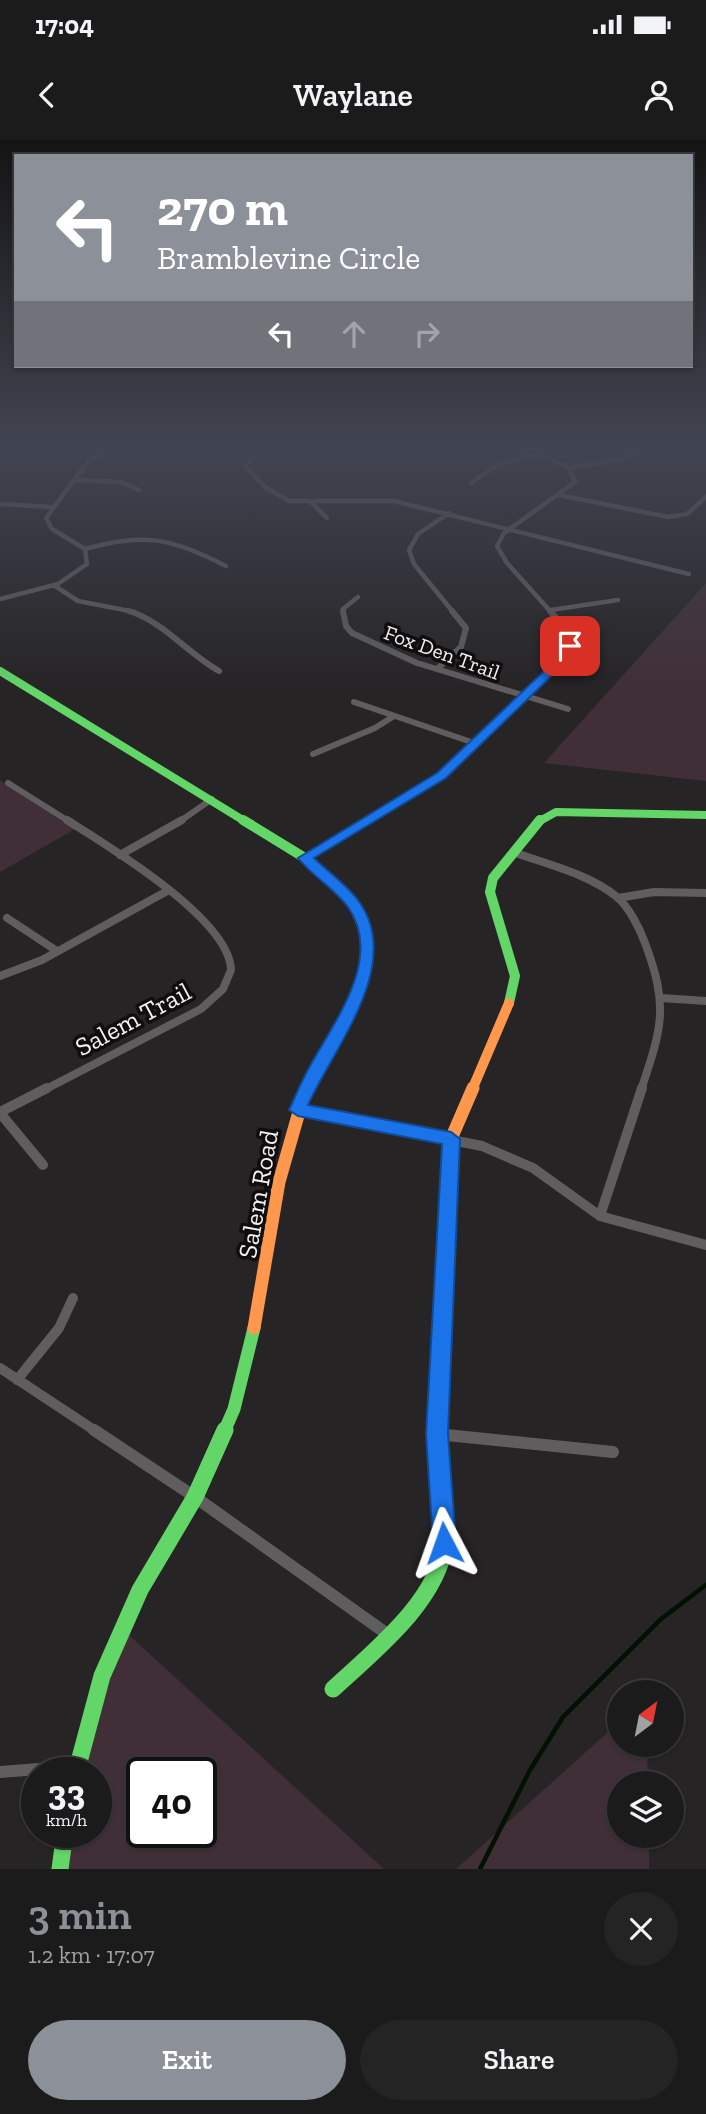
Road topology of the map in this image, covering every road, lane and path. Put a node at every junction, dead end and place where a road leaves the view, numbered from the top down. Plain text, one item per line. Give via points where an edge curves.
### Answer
1 (510, 528) edge
2 (54, 529) edge
3 (426, 529) edge
4 (513, 529) edge
5 (85, 549) junction
6 (226, 566) dead end
7 (689, 574) dead end
8 (55, 586) junction
9 (358, 597) dead end
10 (0, 599) edge
11 (618, 600) dead end
12 (551, 610) junction
13 (437, 669) junction
14 (0, 671) edge
15 (219, 671) dead end
16 (525, 697) junction
17 (354, 702) dead end
18 (568, 709) dead end
19 (394, 716) junction
20 (477, 744) junction
21 (313, 754) dead end
22 (8, 783) dead end
23 (212, 799) junction
24 (706, 816) edge
25 (513, 852) junction
26 (120, 855) junction
27 (305, 858) junction
28 (169, 890) junction
29 (706, 893) edge
30 (618, 898) junction
31 (7, 918) dead end
32 (57, 951) junction
33 (0, 976) edge
34 (661, 998) junction
35 (706, 1001) edge
36 (298, 1110) junction
37 (0, 1112) edge
38 (451, 1139) junction
39 (43, 1166) dead end
40 (600, 1216) junction
41 (706, 1245) edge
42 (73, 1298) dead end
43 (0, 1368) edge
44 (17, 1380) junction
45 (437, 1434) junction
46 (613, 1452) dead end
47 (195, 1497) junction
48 (390, 1636) junction
49 (332, 1689) dead end
50 (80, 1757) edge
51 (21, 1771) edge
52 (0, 1772) edge
53 (63, 1848) edge
54 (60, 1869) edge

1 - 12 street via 498,540 499,551
2 - 5 street
3 - 13 street via 409,550 414,564 466,628 461,647
4 - 7 street
5 - 6 street via 117,539 160,538 181,542
5 - 8 street via 87,564 73,578
8 - 10 street
8 - 15 street via 78,601 150,618
9 - 13 street, Fox Den Trail via 343,609 352,633
11 - 12 street
12 - 16 street via 569,632 570,646 564,659
13 - 16 street, Fox Den Trail
14 - 23 street, Salem Road
16 - 18 street, Fox Den Trail
16 - 20 street
17 - 19 street
19 - 20 street
19 - 21 street
20 - 27 street via 442,775
22 - 26 street, Salem Trail
23 - 26 street
23 - 27 street, Salem Road
24 - 25 street via 566,811 540,820
25 - 30 street via 583,878
25 - 38 street via 493,878 490,892 515,976 513,995
26 - 28 street, Salem Trail
27 - 36 street, Salem Road via 353,904 368,951 359,994
28 - 32 street
28 - 37 street, Salem Trail via 203,918 228,952 231,969 219,995 201,1009
29 - 30 street via 654,892
30 - 34 street via 641,933
31 - 32 street
32 - 33 street
34 - 35 street
34 - 40 street via 657,1039
36 - 38 street
36 - 47 street, Salem Road via 283,1165 266,1277 234,1409
37 - 39 street
38 - 40 street via 507,1154
38 - 45 street
40 - 41 street
42 - 44 street via 59,1328
43 - 44 street
44 - 47 street
45 - 46 street
45 - 48 street via 444,1543 428,1590
47 - 48 street
47 - 50 street, Salem Road via 140,1591 102,1676
48 - 49 street
51 - 52 street
53 - 54 street

